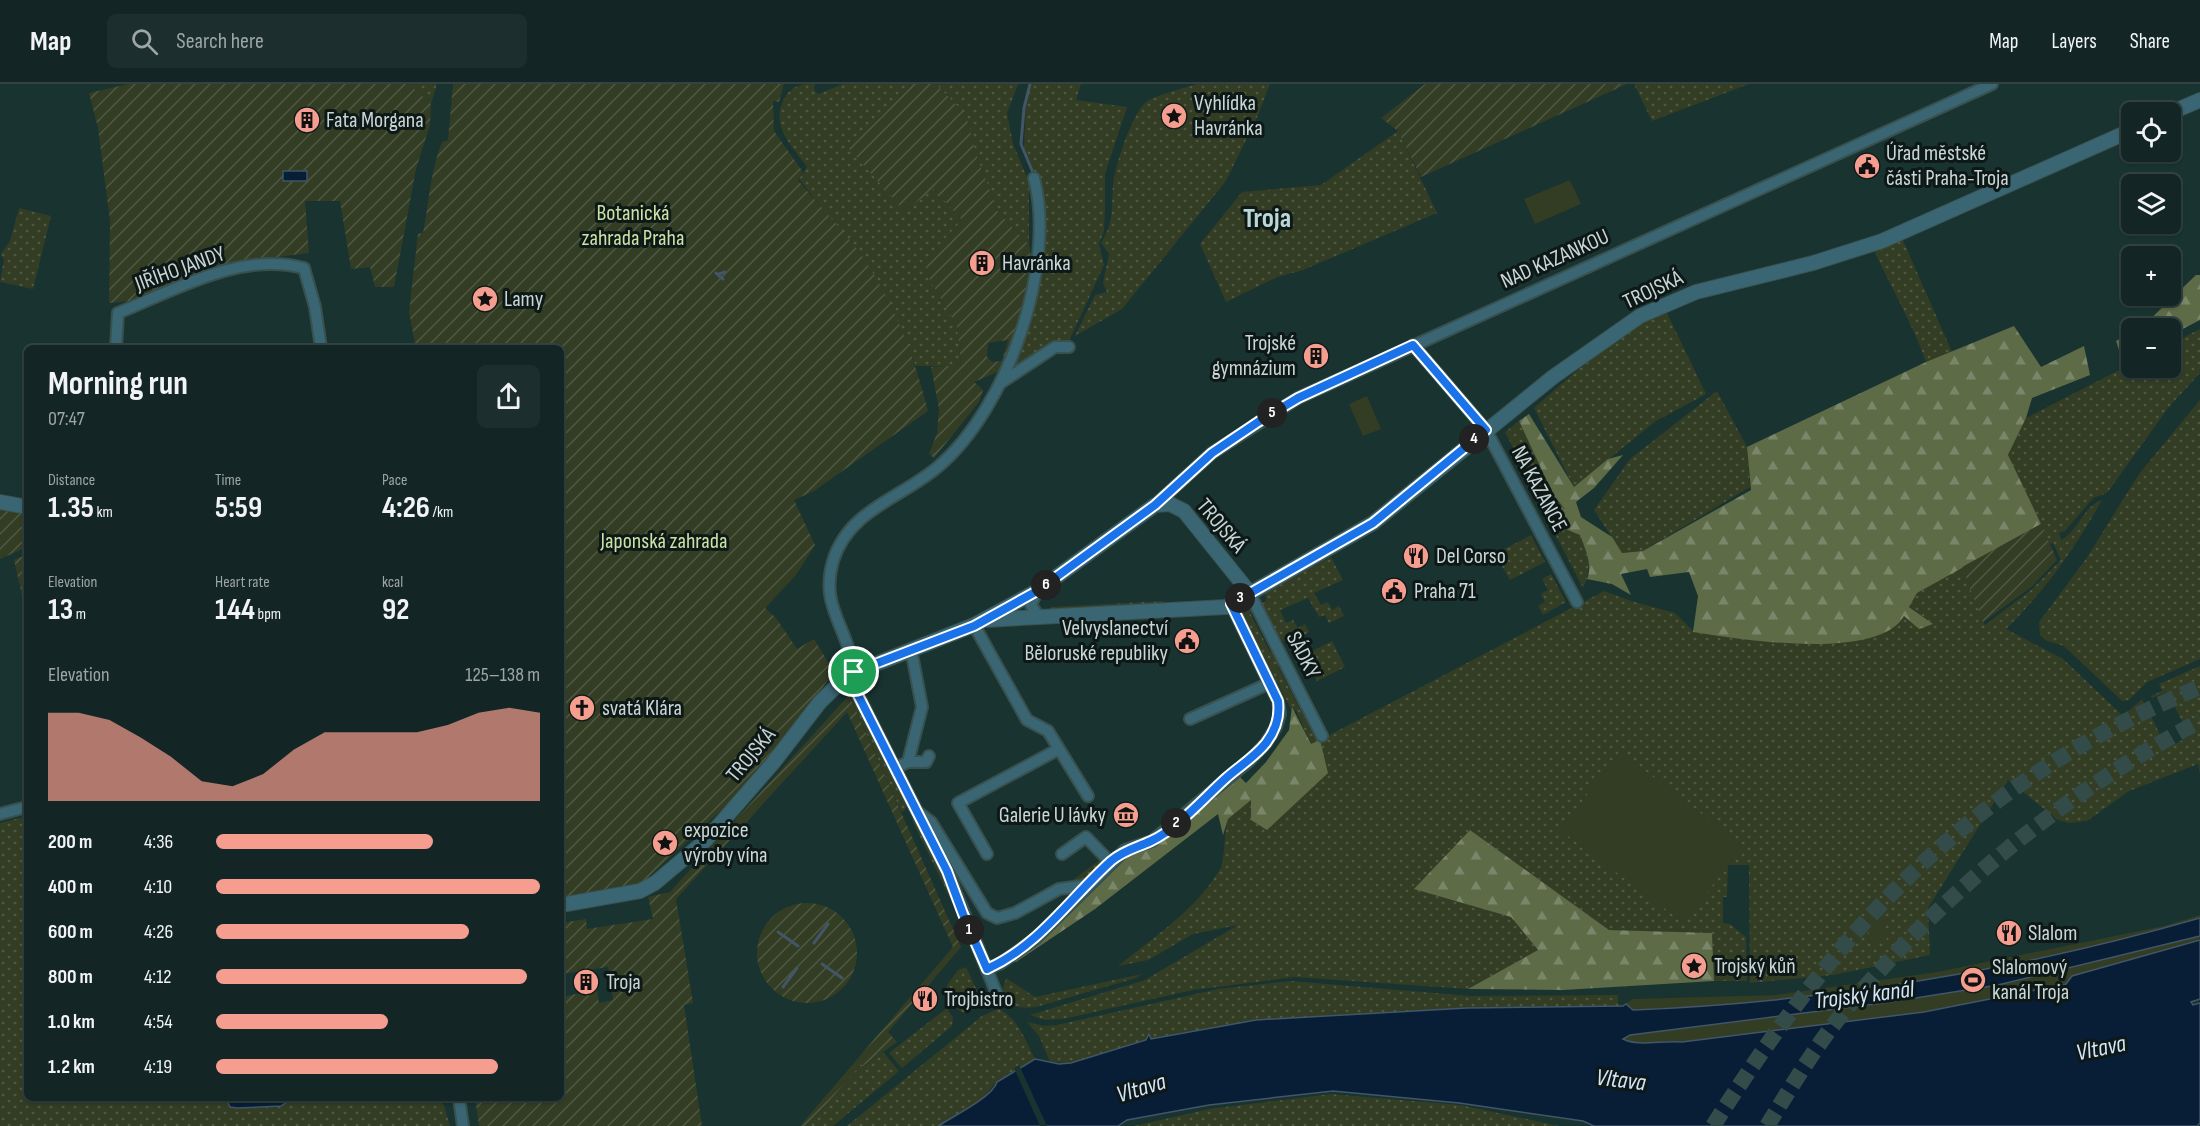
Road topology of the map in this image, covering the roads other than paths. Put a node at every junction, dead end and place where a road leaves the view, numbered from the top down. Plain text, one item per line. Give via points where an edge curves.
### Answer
1 (1992, 84) edge
2 (2200, 99) edge
3 (2181, 108) edge
4 (2121, 135) edge
5 (1034, 178) dead end
6 (117, 345) edge
7 (321, 345) edge
8 (1413, 345) junction
9 (1068, 347) dead end
10 (1002, 382) junction
11 (1486, 430) junction
12 (0, 501) edge
13 (1155, 505) junction
14 (24, 506) edge
15 (1037, 591) junction
16 (1249, 592) junction
17 (1577, 602) dead end
18 (1231, 604) junction
19 (1039, 616) junction
20 (979, 623) junction
21 (911, 649) junction
22 (854, 672) junction
23 (1270, 683) junction
24 (1190, 719) dead end
25 (1322, 736) dead end
26 (1059, 749) junction
27 (929, 756) dead end
28 (908, 762) junction
29 (895, 768) junction
30 (1088, 796) dead end
31 (24, 808) edge
32 (916, 810) junction
33 (0, 814) edge
34 (987, 854) dead end
35 (1062, 854) dead end
36 (1110, 862) junction
37 (1089, 885) junction
38 (564, 904) edge
39 (987, 969) junction
40 (1000, 1002) dead end
41 (459, 1101) edge
42 (463, 1126) edge

1 - 8 street, NAD KAZANKOU
2 - 3 street
4 - 11 street, TROJSKÁ via 1882,241 1666,303 1640,316 1552,377
5 - 10 street via 1038,245 1028,315
6 - 7 street, JIŘÍHO JANDY via 118,313 209,276 250,266 291,265 304,268
8 - 11 street, NA KAZANCE
8 - 13 street, NAD KAZANKOU via 1298,398 1258,422 1212,453
9 - 10 street via 1055,347
10 - 22 street via 974,426 942,464 915,487 875,505 856,522 838,547 829,582 831,601
11 - 16 street, TROJSKÁ via 1373,523
11 - 17 street, NA KAZANCE
12 - 14 street
13 - 15 street, TROJSKÁ
13 - 16 street, TROJSKÁ via 1170,504 1184,511
15 - 19 street via 1031,604
15 - 20 street, TROJSKÁ
16 - 18 street, TROJSKÁ
16 - 25 street, SÁDKY
18 - 19 street, TROJSKÁ via 1204,610
18 - 23 street, SÁDKY
19 - 20 street, TROJSKÁ
20 - 21 street, TROJSKÁ
20 - 26 street via 1027,720 1048,731
21 - 22 street, TROJSKÁ
21 - 28 street via 922,707
22 - 29 street via 855,689
22 - 38 street, TROJSKÁ via 820,702 706,840 669,874 640,891
23 - 24 street, SÁDKY
23 - 36 street via 1280,714 1266,743 1250,761 1152,841 1125,850
26 - 30 street
26 - 34 street via 958,803
27 - 28 street via 921,764
28 - 29 street
29 - 32 street
31 - 33 street
32 - 37 street via 931,822 987,914 997,918 1015,913 1059,889
32 - 39 street via 947,871
35 - 36 street via 1086,837
36 - 37 street
37 - 39 street via 1035,939
39 - 40 street
41 - 42 street

